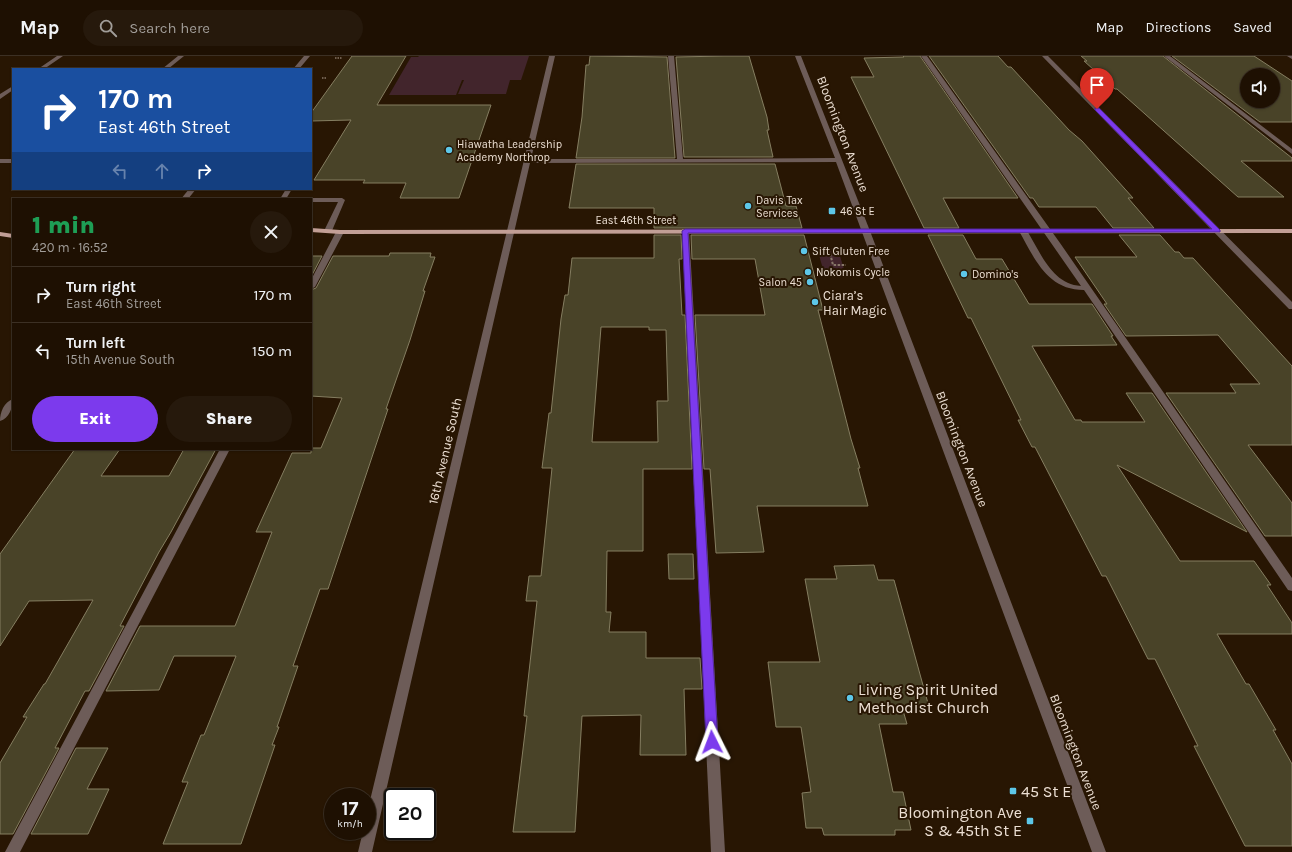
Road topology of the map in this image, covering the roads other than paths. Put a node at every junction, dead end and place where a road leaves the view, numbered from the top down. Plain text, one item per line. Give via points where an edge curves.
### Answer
1 (60, 56) edge
2 (180, 56) edge
3 (307, 56) edge
4 (552, 56) edge
5 (671, 56) edge
6 (798, 56) edge
7 (924, 56) edge
8 (1045, 56) edge
9 (1167, 56) edge
10 (42, 68) edge
11 (166, 68) edge
12 (297, 68) edge
13 (12, 89) edge
14 (0, 97) edge
15 (1292, 152) edge
16 (839, 160) junction
17 (0, 161) edge
18 (12, 161) edge
19 (527, 161) junction
20 (680, 161) junction
21 (192, 190) edge
22 (185, 198) edge
23 (312, 200) edge
24 (12, 230) edge
25 (312, 230) edge
26 (0, 231) edge
27 (328, 231) junction
28 (685, 231) junction
29 (866, 231) junction
30 (1023, 231) junction
31 (1047, 231) junction
32 (1217, 231) junction
33 (1292, 231) edge
34 (340, 232) junction
35 (511, 232) junction
36 (0, 234) edge
37 (312, 234) edge
38 (12, 236) edge
39 (312, 285) edge
40 (1086, 288) junction
41 (1292, 307) edge
42 (12, 403) edge
43 (0, 418) edge
44 (224, 450) edge
45 (1292, 588) edge
46 (12, 852) edge
47 (365, 852) edge
48 (718, 852) edge
49 (1099, 852) edge

1 - 10 street
2 - 11 street
3 - 12 street
4 - 19 street, 16th Avenue South
5 - 20 street
6 - 16 street, Bloomington Avenue
7 - 31 street
8 - 32 street
9 - 15 street
13 - 14 street
16 - 20 street
16 - 29 street, Bloomington Avenue
17 - 18 street
19 - 20 street
19 - 35 street, 16th Avenue South
21 - 22 street
23 - 27 street via 342,200
24 - 26 main road
25 - 27 main road, East 46th Street
27 - 34 main road, East 46th Street
28 - 29 main road, East 46th Street
28 - 35 main road, East 46th Street
28 - 48 street
29 - 30 main road, East 46th Street
29 - 49 street, Bloomington Avenue
30 - 31 main road, East 46th Street
30 - 40 street via 1050,275 1070,287
31 - 32 main road, East 46th Street
31 - 40 street
32 - 33 main road, East 46th Street
32 - 41 street
34 - 35 main road, East 46th Street
34 - 37 main road, East 46th Street
34 - 39 street
35 - 47 street, 16th Avenue South
36 - 38 main road
40 - 45 street
42 - 43 street
44 - 46 street

